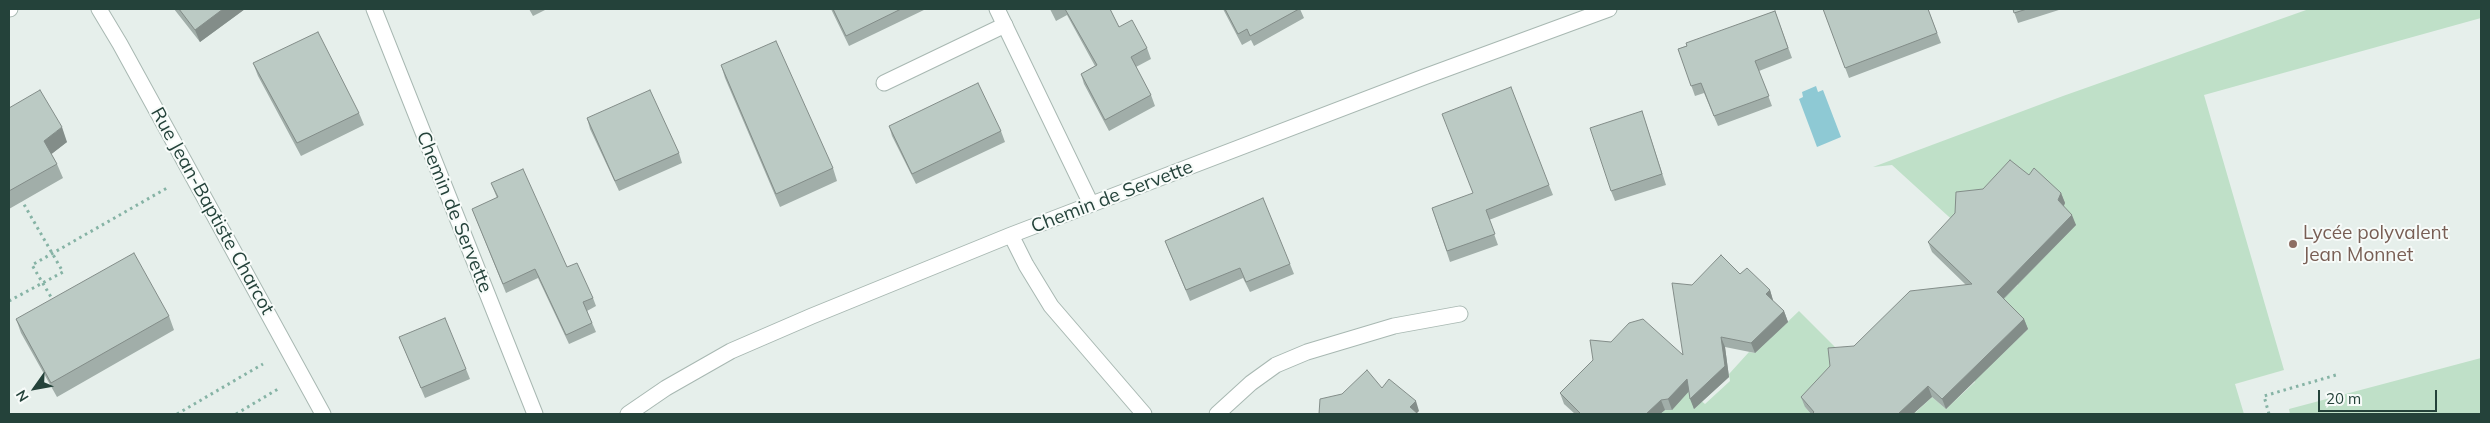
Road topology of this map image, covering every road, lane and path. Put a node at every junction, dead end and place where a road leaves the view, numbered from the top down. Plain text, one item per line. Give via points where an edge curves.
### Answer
1 (99, 9) edge
2 (374, 9) edge
3 (998, 9) edge
4 (1609, 9) edge
5 (1005, 25) junction
6 (884, 83) dead end
7 (192, 174) junction
8 (22, 201) edge
9 (1091, 204) junction
10 (1011, 235) junction
11 (52, 254) junction
12 (42, 283) junction
13 (9, 302) edge
14 (55, 304) edge
15 (1460, 314) dead end
16 (288, 350) junction
17 (302, 375) junction
18 (2336, 375) dead end
19 (242, 413) edge
20 (177, 414) edge
21 (236, 414) edge
22 (323, 414) edge
23 (535, 414) edge
24 (628, 414) edge
25 (1144, 414) edge
26 (1217, 414) edge
27 (2269, 414) edge

1 - 7 street, Rue Jean-Baptiste Charcot
2 - 23 street, Chemin de Servette
3 - 5 street
4 - 9 street, Chemin de Servette
5 - 6 street
5 - 9 street
7 - 11 path
7 - 16 street, Rue Jean-Baptiste Charcot
8 - 11 path
9 - 10 street, Chemin de Servette
10 - 24 street, Chemin de Servette via 731,350
10 - 25 street via 1051,306
11 - 12 path via 32,265
11 - 12 path via 63,272
12 - 13 path
12 - 14 path
15 - 26 street via 1394,326 1276,365
16 - 17 street, Rue Jean-Baptiste Charcot
16 - 20 path
17 - 19 path
17 - 22 street, Rue Jean-Baptiste Charcot
18 - 27 path via 2264,396
19 - 21 path

